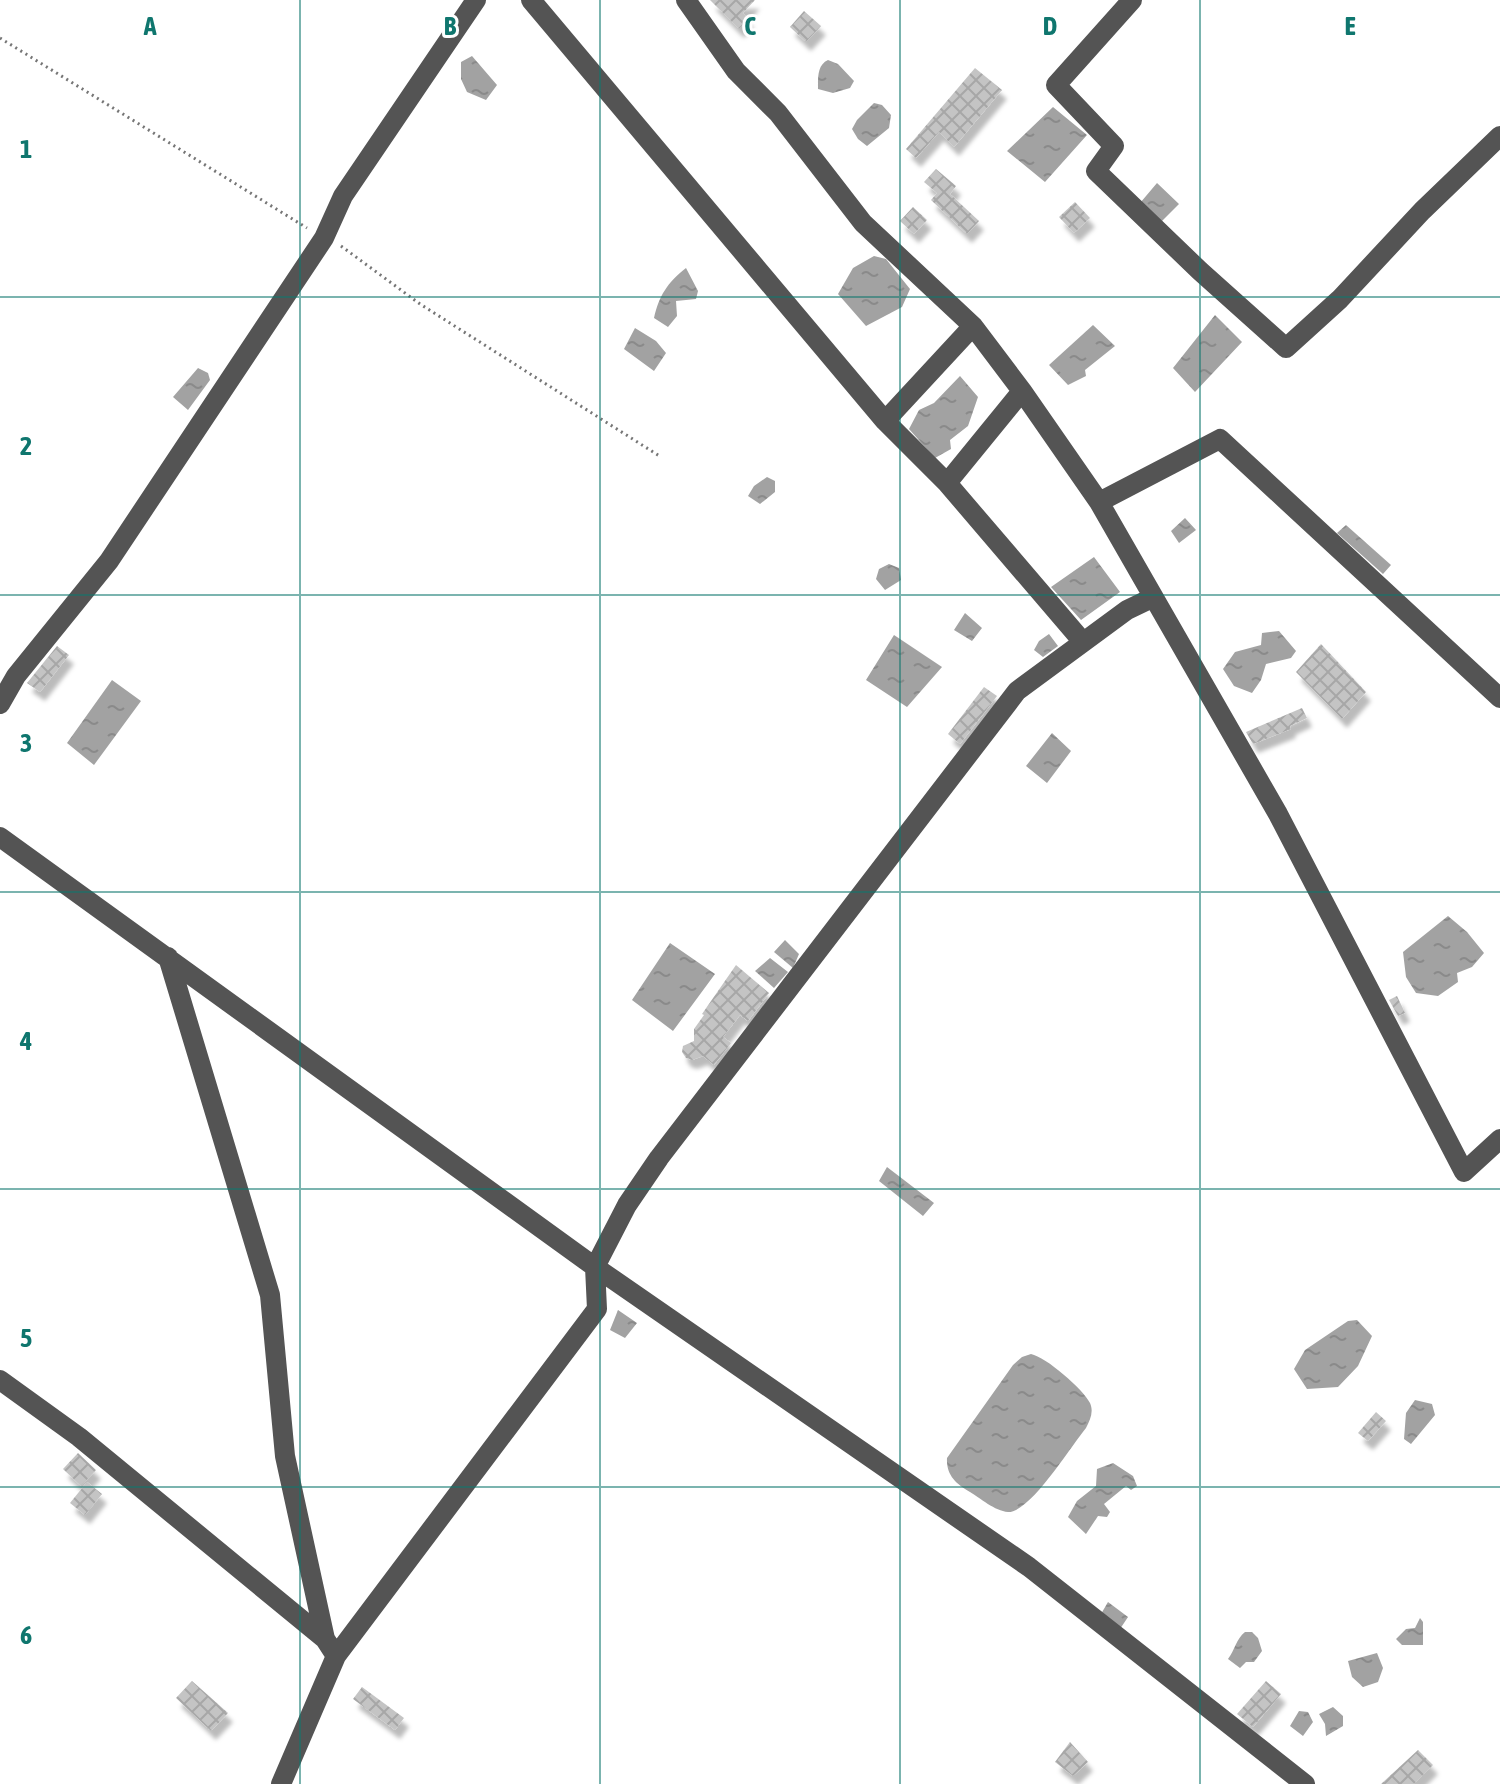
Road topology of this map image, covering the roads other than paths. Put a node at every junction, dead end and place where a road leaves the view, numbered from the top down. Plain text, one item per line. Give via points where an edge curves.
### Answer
1 (476, 0) edge
2 (531, 0) edge
3 (686, 0) edge
4 (1132, 0) edge
5 (1500, 136) edge
6 (973, 326) junction
7 (1022, 391) junction
8 (885, 421) junction
9 (947, 483) junction
10 (1099, 502) junction
11 (1152, 598) junction
12 (1083, 642) junction
13 (1500, 698) edge
14 (0, 704) edge
15 (0, 837) edge
16 (168, 957) junction
17 (1500, 1139) edge
18 (595, 1267) junction
19 (0, 1380) edge
20 (331, 1647) junction
21 (281, 1784) edge
22 (1305, 1784) edge

1 - 14 street via 109,561 16,676
2 - 8 street
3 - 6 street via 736,71 778,113 863,223
4 - 5 street via 1056,85 1114,146 1096,171 1286,348
6 - 7 street
6 - 8 street
7 - 9 street
7 - 10 street
8 - 9 street
9 - 12 street
10 - 11 street
10 - 13 street via 1220,439
11 - 12 street
11 - 17 street via 1278,814 1464,1172
12 - 18 street via 1017,691 659,1158
15 - 16 street
16 - 18 street
16 - 20 street via 270,1295 285,1456
18 - 20 street via 597,1309
18 - 22 street via 1029,1567
19 - 20 street via 126,1475
20 - 21 street

